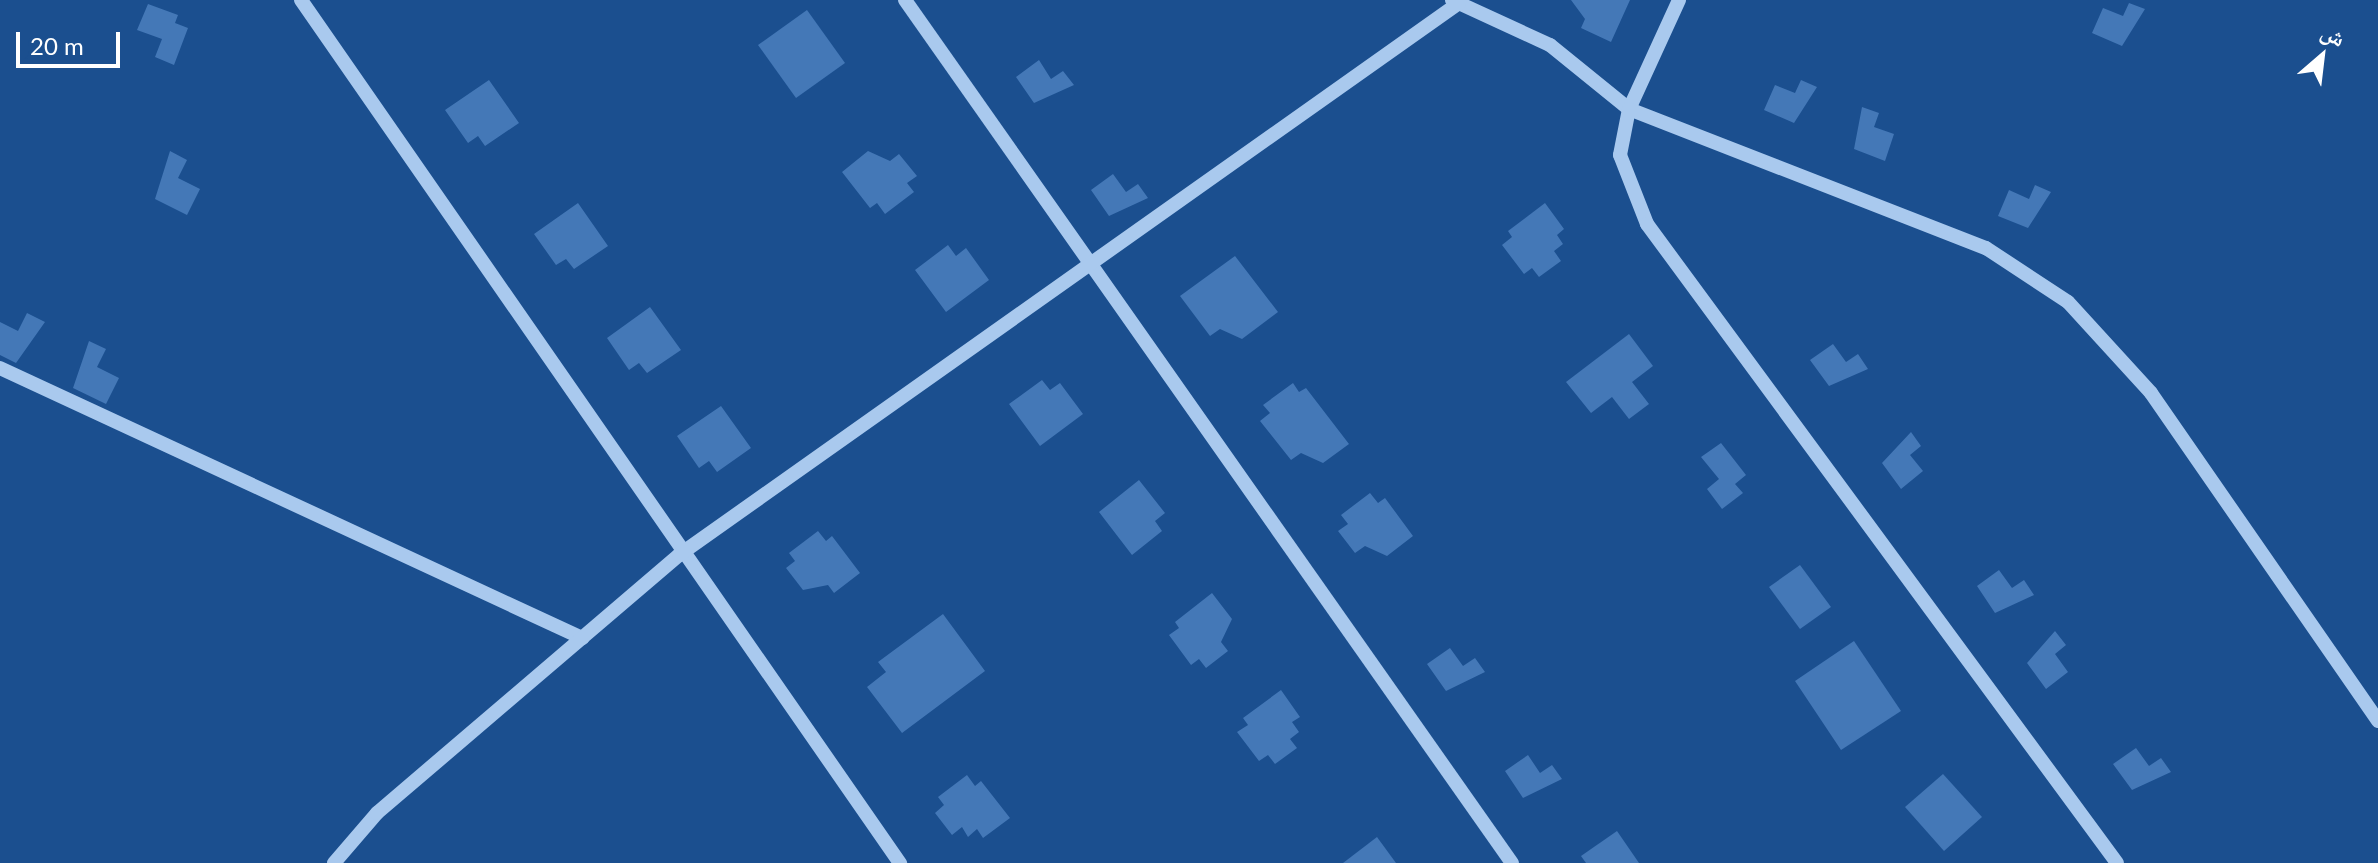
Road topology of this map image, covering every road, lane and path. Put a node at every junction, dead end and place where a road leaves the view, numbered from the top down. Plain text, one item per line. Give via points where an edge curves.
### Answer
1 (301, 0) edge
2 (905, 0) edge
3 (1679, 0) edge
4 (1455, 2) edge
5 (1629, 109) junction
6 (1092, 263) junction
7 (0, 368) edge
8 (679, 555) junction
9 (582, 638) junction
10 (2378, 721) edge
11 (334, 863) edge
12 (900, 863) edge
13 (1512, 863) edge
14 (2117, 863) edge

1 - 8 street
2 - 6 street
3 - 5 street
4 - 5 street via 1550,45
4 - 6 street
5 - 10 street via 1986,248 2068,302 2151,393
5 - 14 street via 1620,155 1647,224
6 - 8 street
6 - 13 street
7 - 9 street
8 - 9 street
8 - 12 street
9 - 11 street via 377,813

